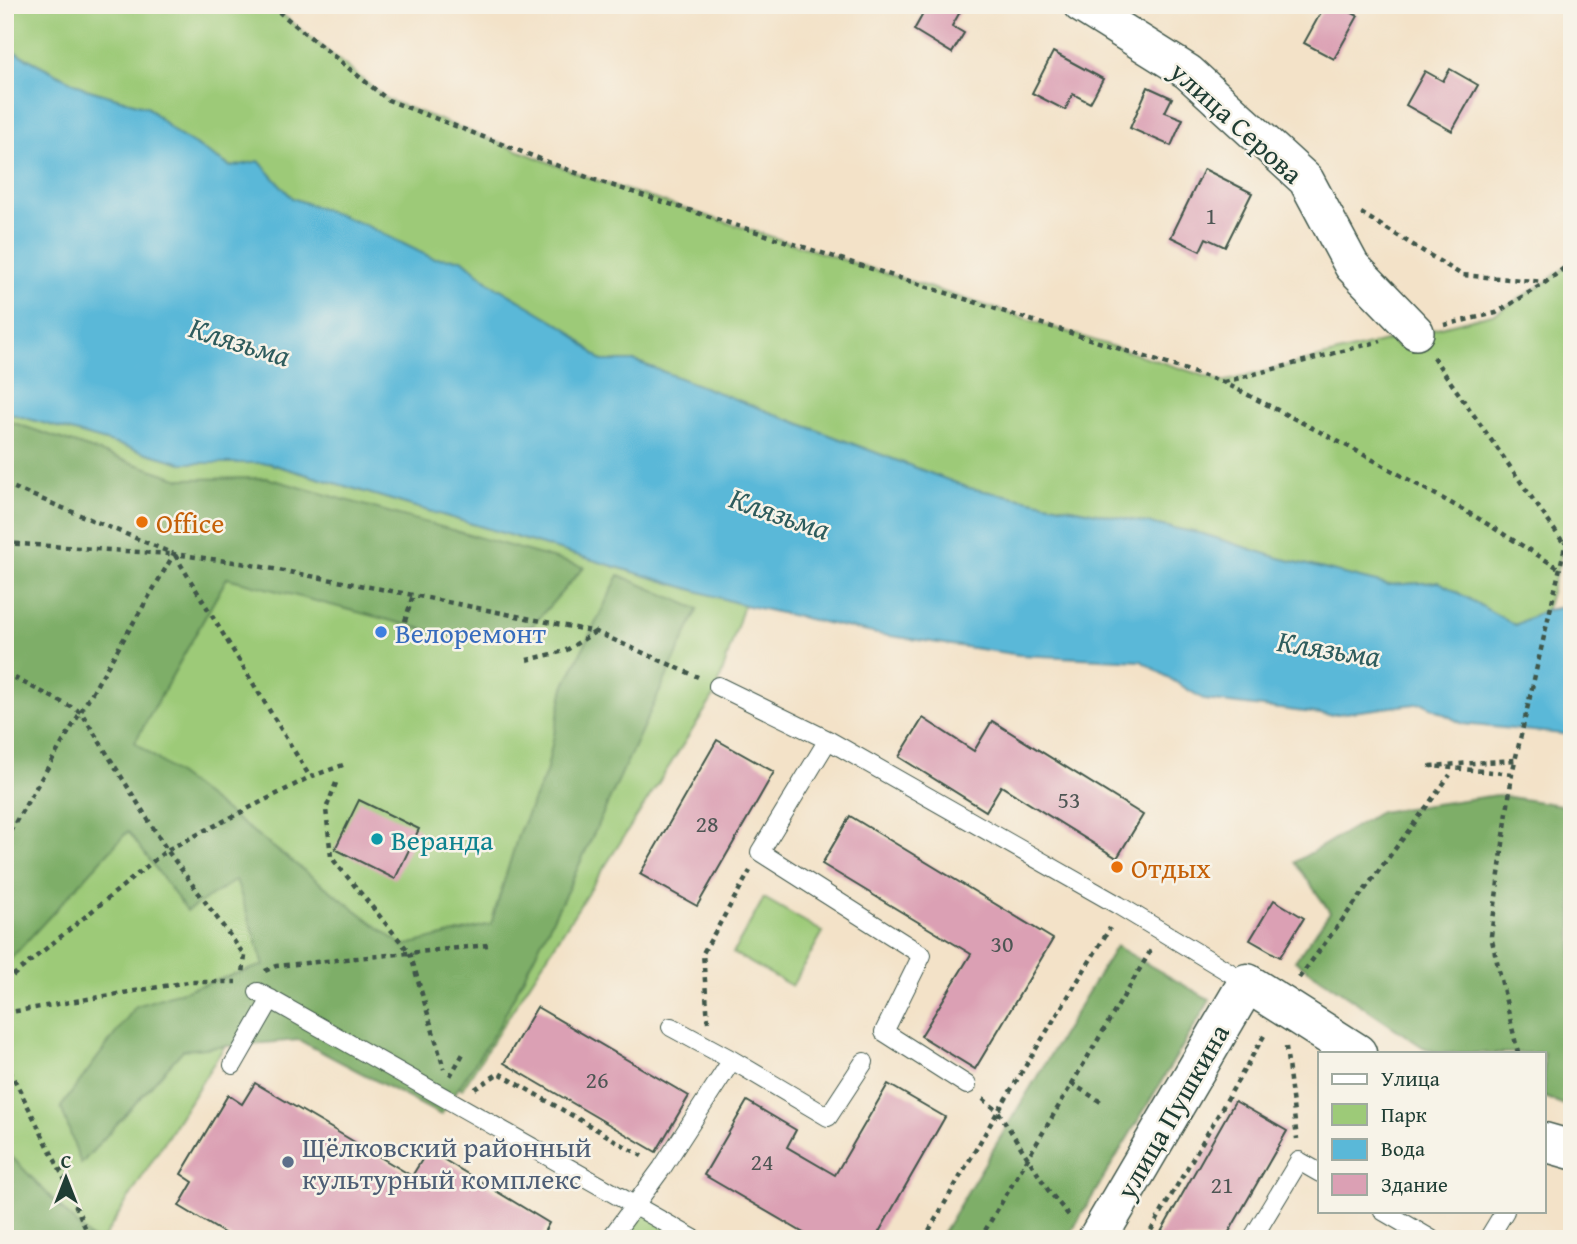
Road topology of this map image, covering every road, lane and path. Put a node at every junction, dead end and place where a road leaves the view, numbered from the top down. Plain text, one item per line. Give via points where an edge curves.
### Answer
1 (249, 5) edge
2 (281, 5) edge
3 (1081, 5) edge
4 (279, 12) junction
5 (1351, 207) dead end
6 (1546, 282) dead end
7 (1416, 332) joint
8 (5, 484) edge
9 (1572, 516) edge
10 (5, 543) edge
11 (1565, 546) junction
12 (174, 554) junction
13 (1560, 569) junction
14 (413, 594) junction
15 (402, 631) dead end
16 (596, 632) junction
17 (527, 660) dead end
18 (5, 673) edge
19 (718, 686) joint
20 (81, 712) junction
21 (828, 740) junction
22 (1515, 760) junction
23 (343, 765) dead end
24 (1512, 774) junction
25 (1450, 775) dead end
26 (310, 777) junction
27 (336, 783) dead end
28 (5, 840) edge
29 (167, 850) junction
30 (761, 852) junction
31 (1122, 932) dead end
32 (1142, 943) dead end
33 (489, 945) dead end
34 (410, 953) junction
35 (242, 981) junction
36 (5, 982) edge
37 (1247, 983) junction
38 (5, 1013) edge
39 (1284, 1025) junction
40 (671, 1027) dead end
41 (710, 1048) junction
42 (1354, 1052) edge
43 (1518, 1052) edge
44 (732, 1060) junction
45 (5, 1061) edge
46 (864, 1062) dead end
47 (233, 1065) dead end
48 (499, 1073) dead end
49 (447, 1081) dead end
50 (1071, 1083) junction
51 (967, 1085) joint
52 (1101, 1102) dead end
53 (998, 1111) junction
54 (1027, 1158) junction
55 (1299, 1161) junction
56 (662, 1168) junction
57 (1318, 1172) edge
58 (636, 1206) junction
59 (1385, 1212) edge
60 (1504, 1212) edge
61 (1085, 1229) edge
62 (90, 1239) edge
63 (610, 1239) edge
64 (694, 1239) edge
65 (924, 1239) edge
66 (980, 1239) edge
67 (1146, 1239) edge
68 (1252, 1239) edge
69 (1431, 1239) edge
70 (1488, 1239) edge

1 - 4 path
2 - 4 path
3 - 7 street, улица Серова via 1188,72 1306,180 1352,265
4 - 13 path via 388,100 592,179 1223,382 1476,517
5 - 6 path via 1462,275
7 - 11 path
8 - 12 path
9 - 11 path
10 - 12 path
11 - 13 path
12 - 14 path
12 - 20 path
12 - 26 path
13 - 22 path
14 - 15 path
14 - 16 path
16 - 17 path via 565,651
16 - 19 path
18 - 20 path
19 - 21 lane
20 - 28 path
20 - 29 path
21 - 30 lane
21 - 37 lane
22 - 24 path
22 - 24 path via 1431,766
23 - 26 path
24 - 43 path via 1491,936
25 - 39 path via 1294,984
26 - 29 path
27 - 34 path via 326,809 331,858
29 - 35 path via 245,956
29 - 36 path
30 - 41 path via 703,953
30 - 51 lane via 922,955 884,1032
31 - 53 path via 1111,926
32 - 50 path via 1152,948
33 - 34 path
34 - 35 path via 276,966
34 - 49 path
35 - 38 path via 188,982
37 - 39 street
37 - 61 street, улица Пушкина
39 - 42 street
39 - 55 path
39 - 67 path
40 - 41 lane
41 - 44 lane
44 - 46 lane via 828,1117
44 - 56 lane
45 - 62 path
47 - 58 lane via 265,995
48 - 56 path
50 - 52 path
50 - 54 path
51 - 53 path
53 - 54 path
53 - 65 path
54 - 61 path via 1048,1190
54 - 66 path
55 - 57 lane
55 - 68 lane
56 - 58 lane
58 - 63 lane
58 - 64 lane
59 - 69 lane
60 - 70 lane

